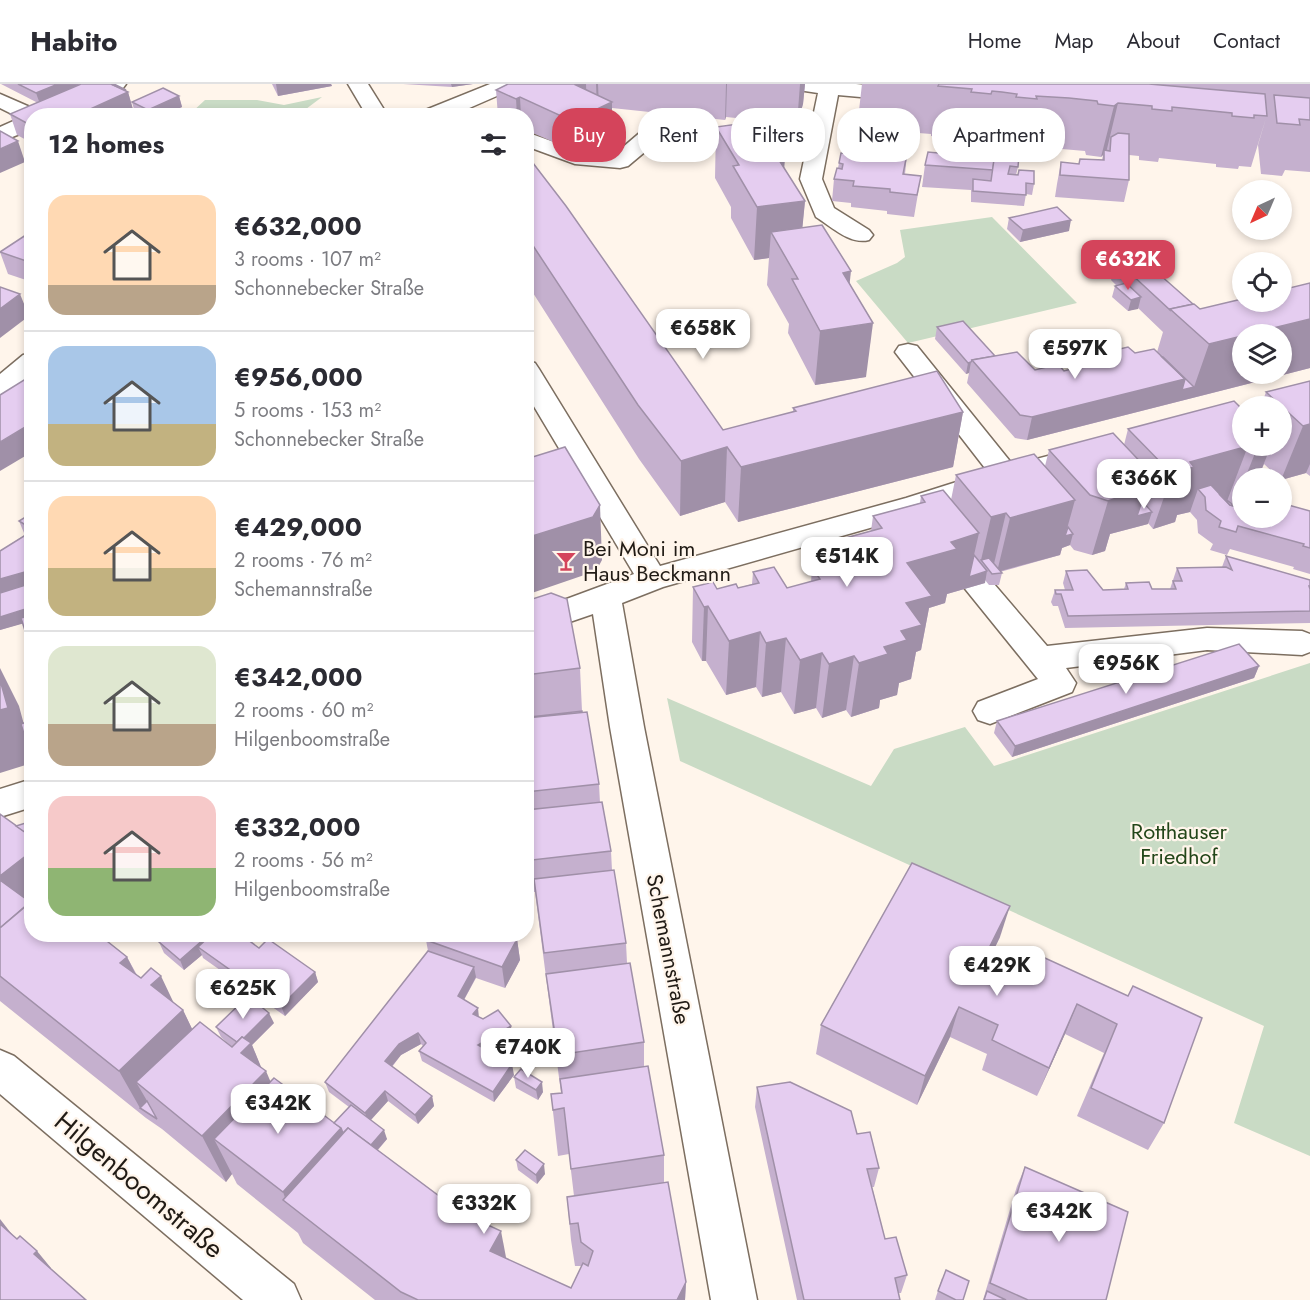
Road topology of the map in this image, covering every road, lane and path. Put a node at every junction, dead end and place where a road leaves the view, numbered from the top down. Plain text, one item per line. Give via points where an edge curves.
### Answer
1 (116, 84) edge
2 (358, 84) edge
3 (507, 84) edge
4 (792, 84) edge
5 (829, 88) junction
6 (923, 97) dead end
7 (0, 100) edge
8 (63, 108) edge
9 (373, 108) edge
10 (458, 108) edge
11 (24, 112) edge
12 (24, 124) edge
13 (0, 135) edge
14 (534, 141) edge
15 (638, 146) edge
16 (861, 235) dead end
17 (908, 352) dead end
18 (24, 368) edge
19 (534, 383) edge
20 (0, 387) edge
21 (1118, 447) edge
22 (1006, 476) junction
23 (652, 579) junction
24 (976, 585) edge
25 (606, 598) junction
26 (534, 623) edge
27 (1302, 643) dead end
28 (1040, 659) junction
29 (990, 711) dead end
30 (24, 796) edge
31 (0, 803) edge
32 (0, 1069) edge
33 (278, 1300) edge
34 (734, 1300) edge

1 - 8 street
2 - 9 street
3 - 10 street
4 - 5 street
5 - 6 street
5 - 16 street via 811,179 824,212
7 - 11 street
12 - 13 street
14 - 15 street via 575,157 620,161
17 - 22 street
18 - 20 street
19 - 23 street
21 - 22 street
22 - 23 street via 923,514
23 - 25 street
24 - 28 street
25 - 26 street
25 - 34 street, Schemannstraße
27 - 28 street via 1206,639
28 - 29 street via 1060,683
30 - 31 street
32 - 33 street, Hilgenboomstraße

